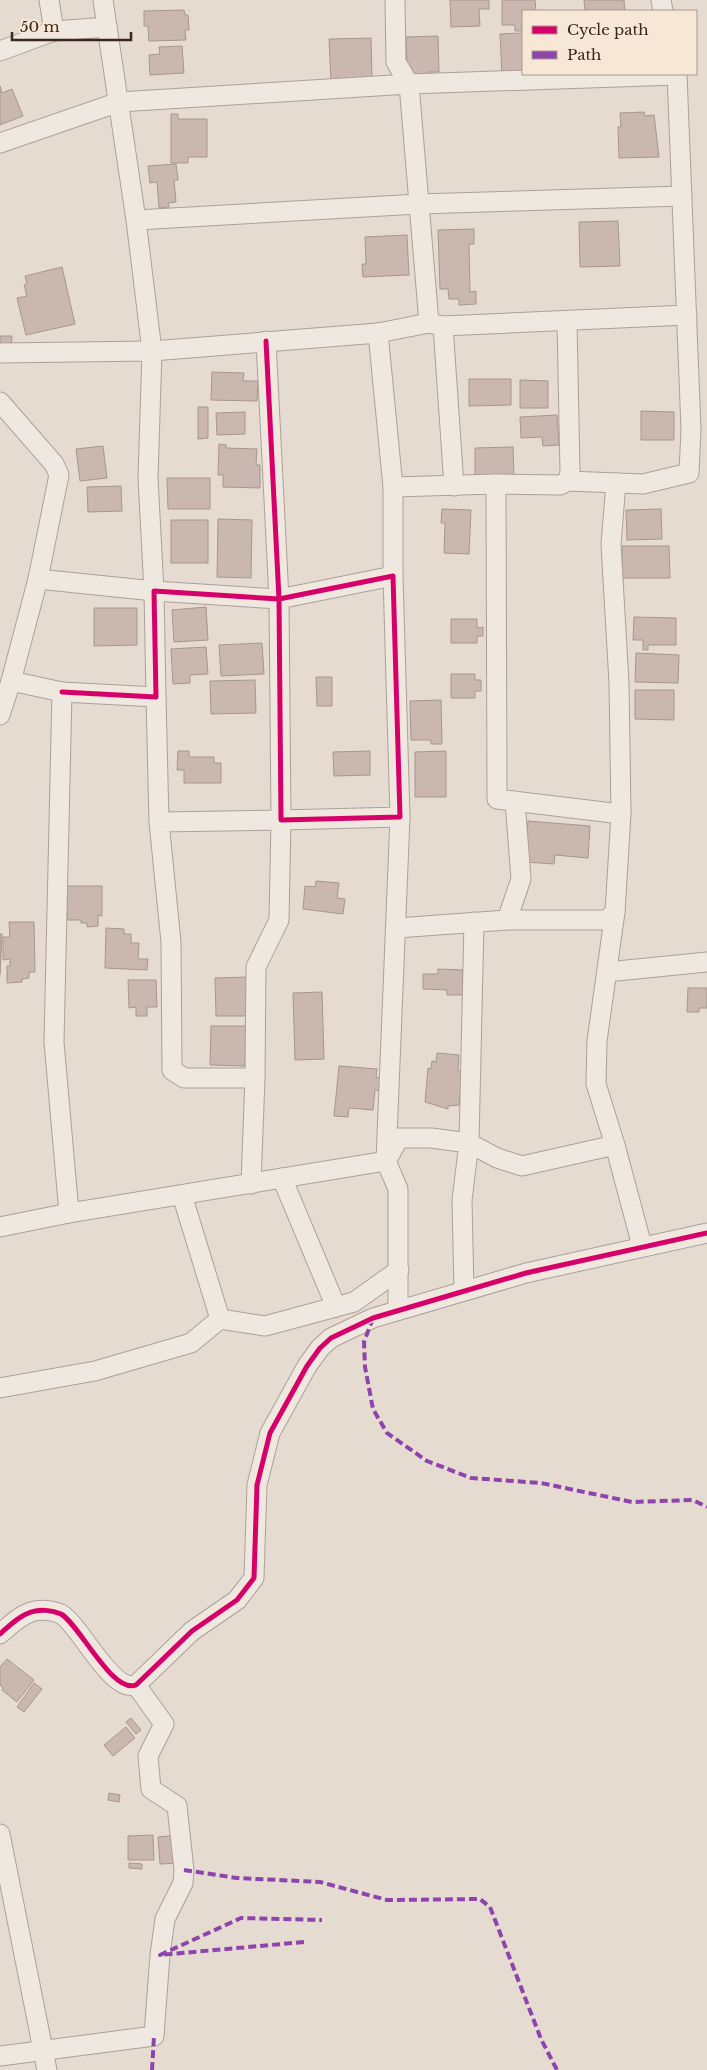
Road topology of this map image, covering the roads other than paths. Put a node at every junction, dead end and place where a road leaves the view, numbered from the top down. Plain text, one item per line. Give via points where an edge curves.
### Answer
1 (49, 0) edge
2 (104, 0) edge
3 (395, 0) edge
4 (107, 27) junction
5 (54, 31) junction
6 (0, 52) edge
7 (650, 75) edge
8 (677, 75) edge
9 (409, 84) junction
10 (119, 102) junction
11 (0, 143) edge
12 (682, 196) junction
13 (419, 204) junction
14 (136, 220) junction
15 (687, 315) junction
16 (567, 321) junction
17 (436, 324) junction
18 (378, 333) junction
19 (266, 341) junction
20 (152, 350) junction
21 (0, 354) edge
22 (0, 402) edge
23 (568, 481) junction
24 (616, 483) junction
25 (496, 484) junction
26 (454, 486) junction
27 (394, 487) junction
28 (393, 576) junction
29 (38, 579) junction
30 (154, 591) junction
31 (279, 599) junction
32 (11, 681) junction
33 (62, 692) junction
34 (156, 697) junction
35 (0, 715) edge
36 (516, 801) junction
37 (621, 814) junction
38 (400, 817) junction
39 (281, 820) junction
40 (159, 822) junction
41 (615, 912) junction
42 (507, 920) junction
43 (474, 922) junction
44 (397, 928) junction
45 (707, 962) edge
46 (607, 972) junction
47 (254, 1078) junction
48 (469, 1143) junction
49 (615, 1145) junction
50 (386, 1161) junction
51 (282, 1178) junction
52 (251, 1184) junction
53 (182, 1195) junction
54 (69, 1213) junction
55 (0, 1228) edge
56 (707, 1233) edge
57 (642, 1246) junction
58 (398, 1270) junction
59 (464, 1292) junction
60 (336, 1307) junction
61 (398, 1310) junction
62 (220, 1319) junction
63 (0, 1388) edge
64 (0, 1634) edge
65 (136, 1685) junction
66 (0, 1834) edge
67 (42, 2049) junction
68 (0, 2056) edge
69 (47, 2070) edge

1 - 5 street
2 - 4 street
3 - 9 street via 396,62
4 - 5 street
4 - 10 street
5 - 6 street
7 - 9 street
8 - 12 street
9 - 10 street
9 - 13 street
10 - 11 street
10 - 14 street
12 - 13 street
12 - 15 street
13 - 14 street
13 - 17 street
14 - 20 street
15 - 16 street
15 - 24 street via 691,429 689,473 643,484
16 - 17 street
16 - 23 street
17 - 18 street
17 - 26 street
18 - 19 street
18 - 27 street
19 - 20 street
19 - 31 street
20 - 21 street
20 - 30 street via 148,478
22 - 29 street via 54,464 58,475
23 - 24 street
23 - 25 street via 560,486
24 - 37 street via 611,544 619,683
25 - 26 street
25 - 36 street via 496,799
26 - 27 street
27 - 28 street
28 - 31 street
28 - 38 street
29 - 30 street
29 - 32 street
30 - 31 street
30 - 34 street
31 - 39 street
32 - 33 street
32 - 35 street
33 - 34 street
33 - 54 street via 54,1042
34 - 40 street
36 - 37 street
36 - 42 street via 521,879
37 - 41 street
38 - 39 street
38 - 44 street
39 - 40 street
39 - 47 street via 279,920 256,966
40 - 47 street via 171,942 172,1070 184,1078
41 - 42 street via 607,920
41 - 46 street
42 - 43 street
43 - 44 street
43 - 48 street
44 - 50 street
45 - 46 street
46 - 49 street via 597,1040 596,1084
47 - 52 street
48 - 49 street via 497,1158 522,1166
48 - 50 street via 399,1138
48 - 59 street via 462,1200
49 - 57 street
50 - 51 street
50 - 58 street via 398,1189
51 - 52 street
51 - 60 street
52 - 53 street
53 - 54 street
53 - 62 street
54 - 55 street
56 - 57 street
57 - 59 street via 526,1273
58 - 60 street via 354,1302
58 - 61 street
59 - 61 street
60 - 62 street via 266,1326
61 - 65 street via 331,1338 320,1348 268,1440 257,1485 254,1578 237,1600 192,1630
62 - 63 street via 191,1343 96,1371
64 - 65 street via 29,1612 40,1610 60,1614 115,1678 128,1686
65 - 67 street via 164,1724 148,1756 151,1789 177,1806 184,1870 182,1883 165,1919 154,2036
66 - 67 street
67 - 68 street
67 - 69 street

